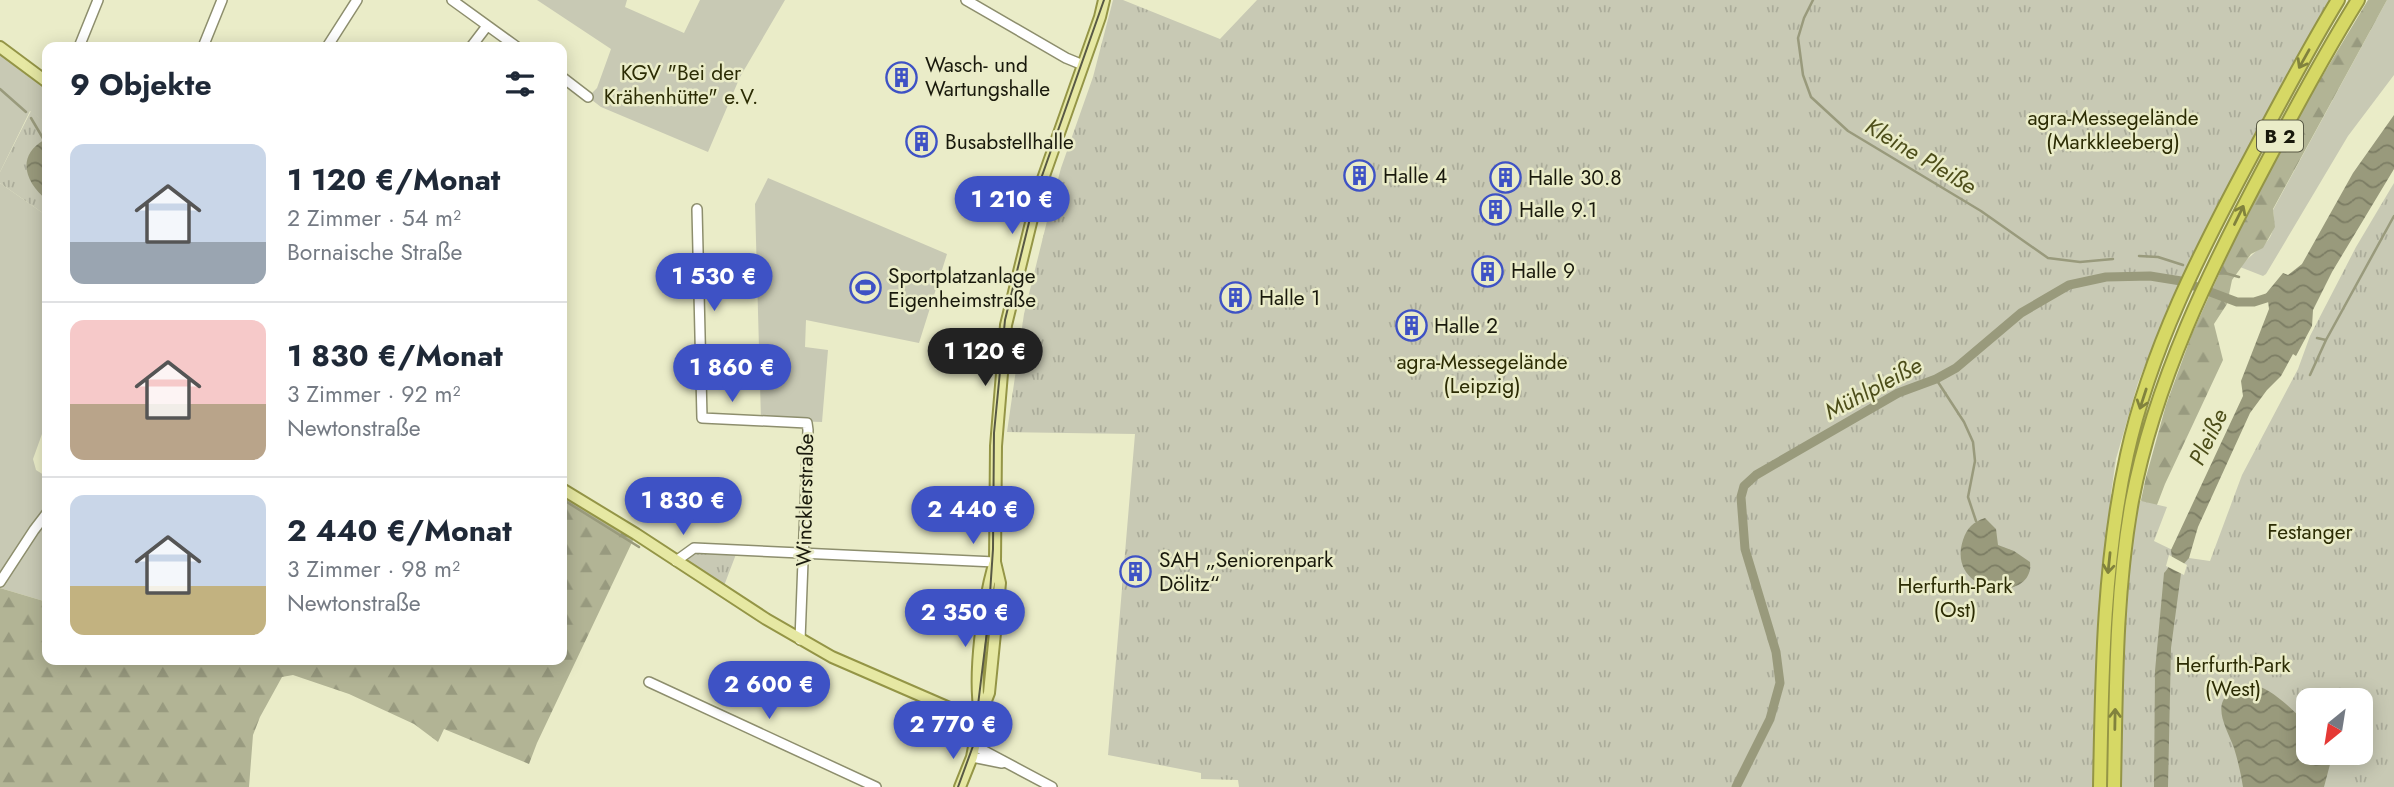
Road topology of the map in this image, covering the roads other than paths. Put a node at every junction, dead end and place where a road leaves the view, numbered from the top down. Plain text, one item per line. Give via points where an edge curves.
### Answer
1 (98, 0) edge
2 (222, 0) edge
3 (357, 0) edge
4 (452, 0) edge
5 (966, 0) edge
6 (1104, 0) edge
7 (2339, 0) edge
8 (2358, 0) edge
9 (487, 26) junction
10 (81, 42) edge
11 (205, 42) edge
12 (330, 42) edge
13 (475, 42) edge
14 (510, 42) edge
15 (0, 47) edge
16 (1083, 65) junction
17 (42, 78) edge
18 (567, 81) edge
19 (588, 97) dead end
20 (696, 209) dead end
21 (567, 492) edge
22 (42, 520) edge
23 (804, 552) junction
24 (676, 561) junction
25 (995, 562) junction
26 (0, 582) edge
27 (800, 640) junction
28 (649, 682) dead end
29 (980, 716) junction
30 (974, 751) junction
31 (876, 787) edge
32 (960, 787) edge
33 (1052, 787) edge
34 (2100, 787) edge
35 (2114, 787) edge

1 - 10 street
2 - 11 street
3 - 12 street
4 - 9 street
5 - 16 street
6 - 16 main road
7 -> 34 highway, B 2 via 2267,126 2194,270 2139,409 2111,550
35 -> 8 highway, B 2 via 2124,552 2154,415 2209,276
9 - 13 street
9 - 14 street
15 - 17 main road
16 - 25 main road via 1040,190 1006,325 996,446
18 - 19 street
20 - 23 street, Wincklerstraße via 702,418 807,423
21 - 24 main road
22 - 26 street
23 - 24 street via 694,548
23 - 25 street
23 - 27 street, Wincklerstraße
24 - 27 main road
25 - 29 main road via 1000,583 989,693
27 - 29 main road via 954,710
28 - 31 street
29 - 30 main road
30 - 32 main road
30 - 33 street via 1011,764

